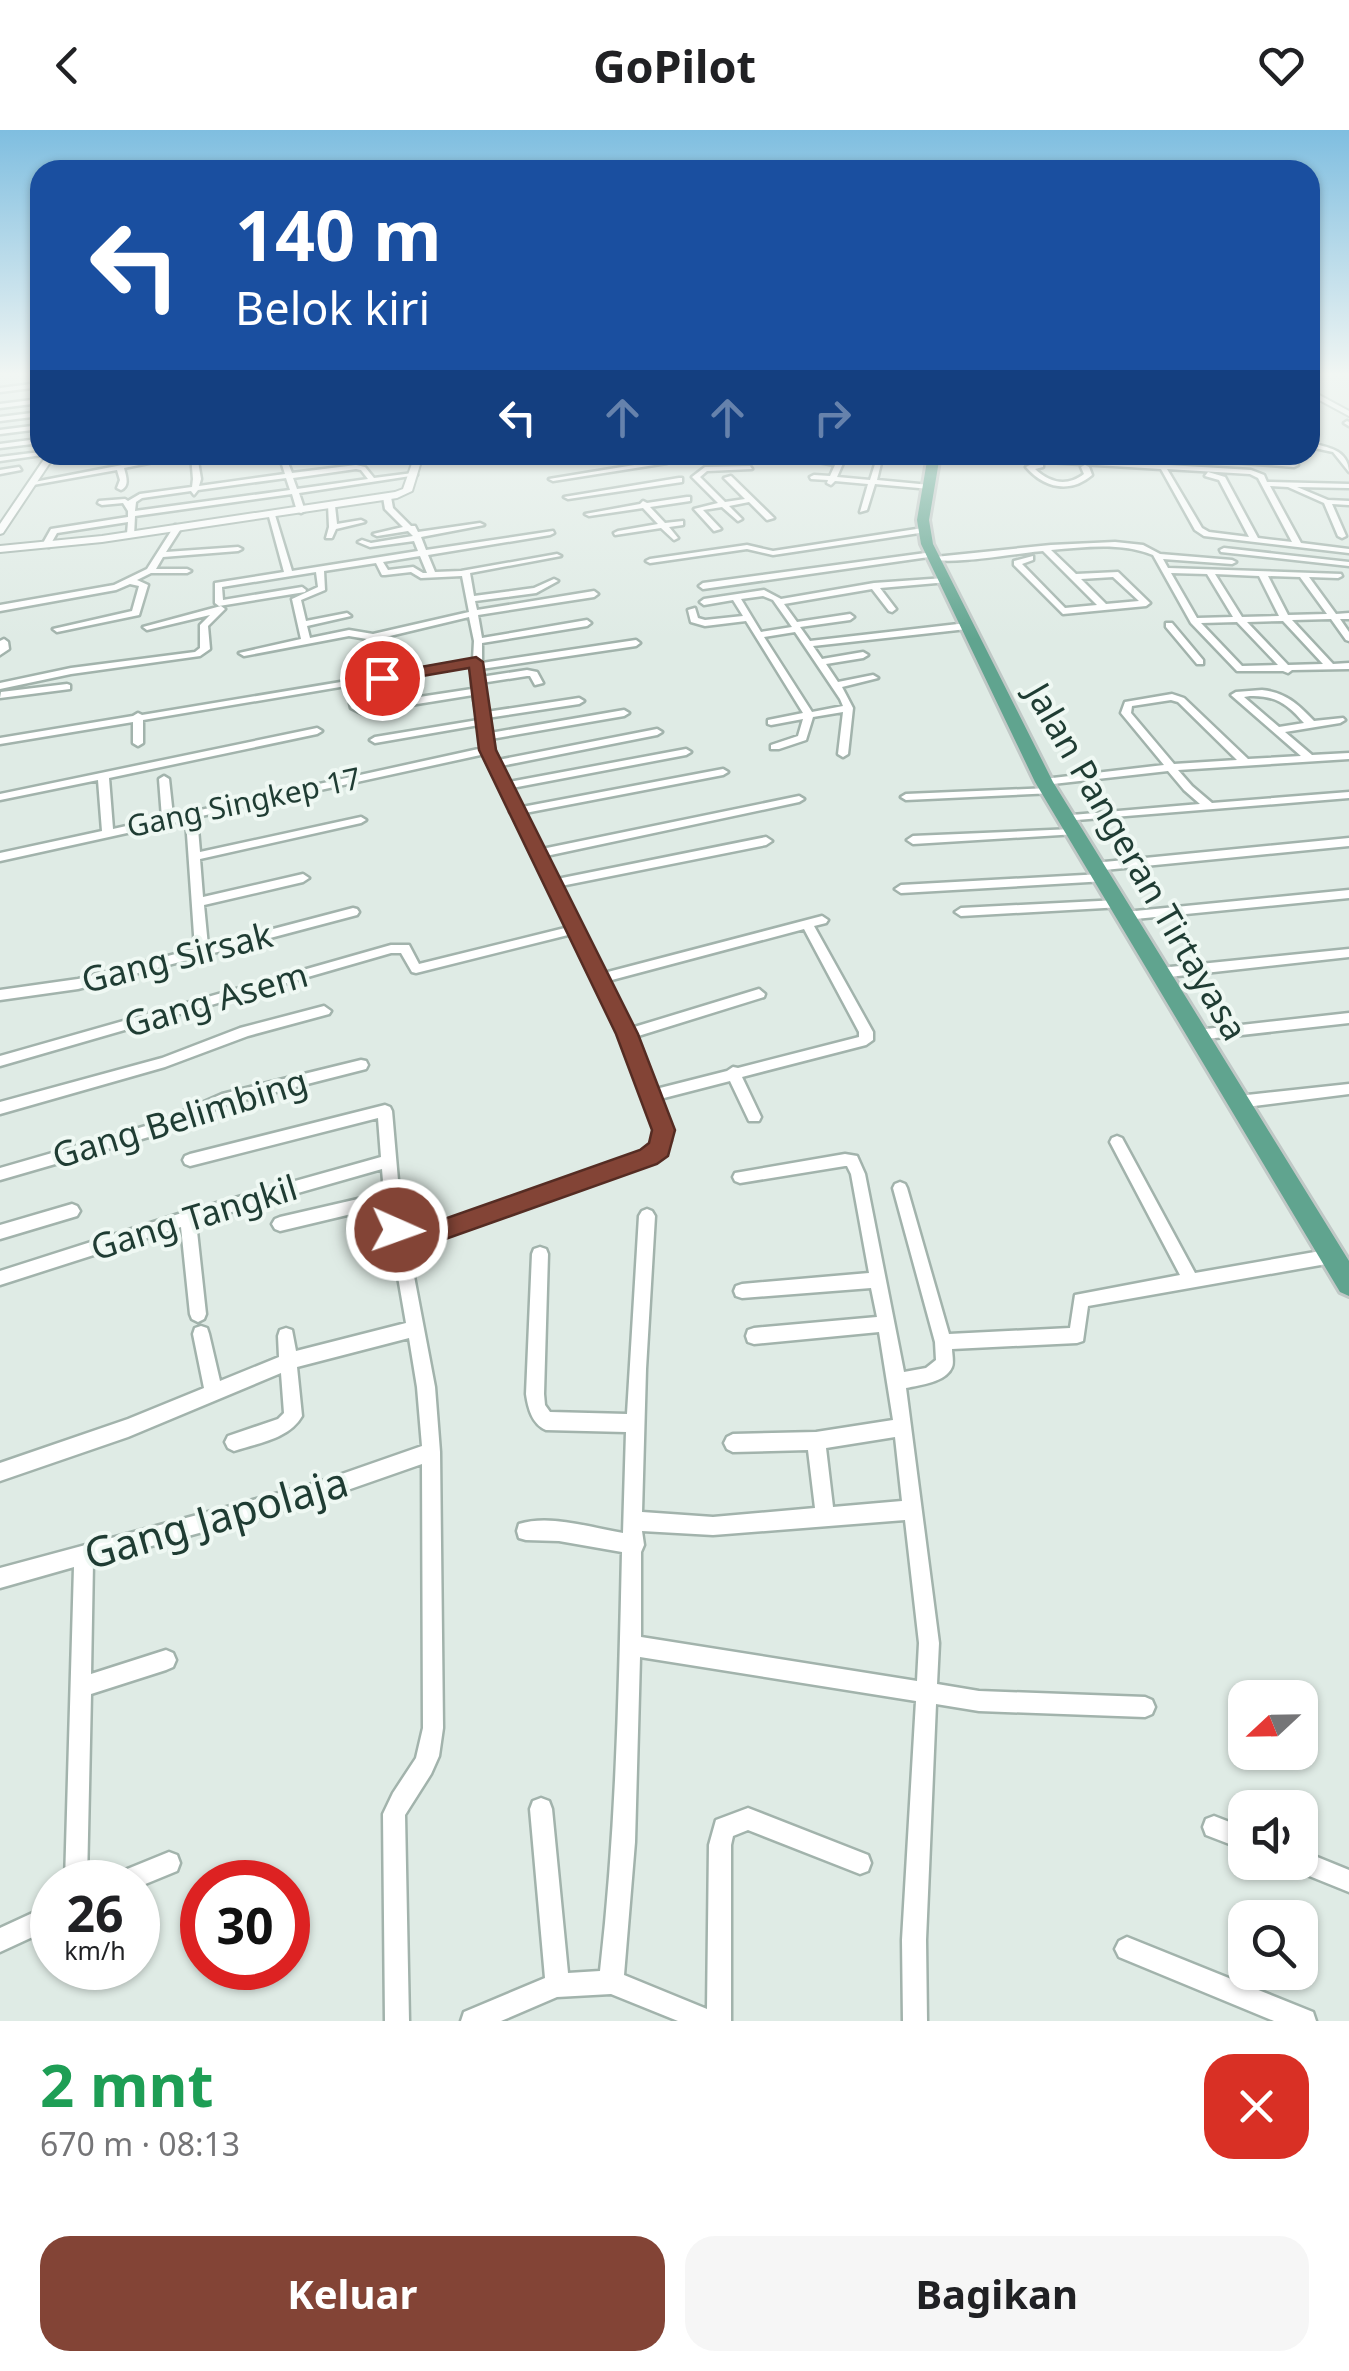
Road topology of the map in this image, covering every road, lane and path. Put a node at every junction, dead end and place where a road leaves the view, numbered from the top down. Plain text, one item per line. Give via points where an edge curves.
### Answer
1 (45, 465) edge
2 (126, 465) edge
3 (194, 465) edge
4 (285, 465) edge
5 (612, 465) edge
6 (647, 465) edge
7 (747, 465) edge
8 (837, 465) edge
9 (880, 465) edge
10 (933, 465) edge
11 (1125, 465) edge
12 (120, 466) junction
13 (416, 466) edge
14 (1085, 466) junction
15 (19, 468) dead end
16 (616, 470) junction
17 (1164, 470) junction
18 (0, 472) edge
19 (288, 475) junction
20 (814, 477) dead end
21 (728, 478) dead end
22 (553, 479) dead end
23 (372, 480) junction
24 (679, 480) dead end
25 (833, 481) junction
26 (874, 482) junction
27 (33, 483) junction
28 (195, 484) junction
29 (1264, 484) junction
30 (151, 485) dead end
31 (930, 486) junction
32 (1289, 486) junction
33 (1349, 486) edge
34 (630, 487) junction
35 (121, 488) dead end
36 (293, 490) junction
37 (386, 497) junction
38 (568, 497) dead end
39 (687, 499) dead end
40 (750, 500) junction
41 (1328, 502) junction
42 (102, 503) dead end
43 (1349, 503) edge
44 (196, 504) junction
45 (724, 504) junction
46 (331, 506) junction
47 (646, 506) junction
48 (301, 510) junction
49 (863, 510) dead end
50 (131, 514) junction
51 (590, 514) dead end
52 (271, 515) junction
53 (770, 518) dead end
54 (738, 519) dead end
55 (361, 522) dead end
56 (680, 522) dead end
57 (1337, 523) junction
58 (1349, 524) edge
59 (480, 525) dead end
60 (662, 526) junction
61 (178, 527) junction
62 (718, 529) dead end
63 (923, 530) junction
64 (0, 531) edge
65 (550, 533) dead end
66 (618, 533) dead end
67 (130, 534) junction
68 (377, 534) dead end
69 (415, 534) junction
70 (1342, 536) dead end
71 (674, 538) dead end
72 (1255, 540) junction
73 (362, 542) dead end
74 (46, 544) junction
75 (1298, 545) junction
76 (0, 548) edge
77 (238, 549) dead end
78 (1224, 550) dead end
79 (1349, 551) edge
80 (423, 552) junction
81 (1050, 552) junction
82 (773, 553) junction
83 (162, 555) junction
84 (556, 556) dead end
85 (1158, 556) junction
86 (934, 557) junction
87 (378, 559) junction
88 (650, 562) dead end
89 (1232, 562) dead end
90 (1336, 563) junction
91 (1349, 564) edge
92 (768, 565) dead end
93 (320, 568) junction
94 (469, 569) junction
95 (744, 570) dead end
96 (1165, 570) junction
97 (150, 571) junction
98 (188, 571) dead end
99 (1210, 572) junction
100 (288, 573) junction
101 (1262, 574) junction
102 (432, 575) junction
103 (1303, 575) junction
104 (730, 577) junction
105 (1075, 577) junction
106 (129, 581) junction
107 (554, 581) dead end
108 (700, 581) dead end
109 (946, 582) junction
110 (876, 588) junction
111 (111, 590) junction
112 (302, 590) dead end
113 (594, 594) dead end
114 (833, 595) junction
115 (735, 597) junction
116 (704, 602) dead end
117 (780, 603) junction
118 (220, 606) junction
119 (472, 606) junction
120 (0, 608) edge
121 (892, 608) dead end
122 (1105, 608) junction
123 (692, 610) dead end
124 (347, 616) dead end
125 (1349, 616) edge
126 (850, 617) junction
127 (1284, 617) junction
128 (1332, 617) junction
129 (748, 618) junction
130 (112, 619) junction
131 (1239, 619) junction
132 (587, 623) dead end
133 (1196, 623) junction
134 (302, 625) junction
135 (967, 626) junction
136 (147, 627) dead end
137 (795, 627) junction
138 (58, 629) dead end
139 (759, 635) junction
140 (865, 636) junction
141 (1349, 638) edge
142 (306, 641) junction
143 (478, 641) junction
144 (636, 643) dead end
145 (808, 644) junction
146 (244, 653) dead end
147 (863, 655) dead end
148 (820, 662) junction
149 (1200, 662) dead end
150 (1349, 666) edge
151 (1331, 667) junction
152 (1288, 670) junction
153 (476, 675) junction
154 (873, 678) dead end
155 (350, 684) junction
156 (538, 684) dead end
157 (837, 685) junction
158 (0, 686) edge
159 (67, 686) dead end
160 (0, 695) edge
161 (579, 700) dead end
162 (848, 708) junction
163 (624, 713) dead end
164 (809, 715) junction
165 (138, 716) junction
166 (481, 719) junction
167 (1340, 720) dead end
168 (771, 722) dead end
169 (1312, 724) junction
170 (1276, 730) junction
171 (317, 731) dead end
172 (656, 732) dead end
173 (0, 740) edge
174 (374, 740) dead end
175 (138, 743) dead end
176 (486, 743) junction
177 (774, 747) dead end
178 (686, 752) dead end
179 (843, 754) dead end
180 (1349, 756) edge
181 (1308, 757) junction
182 (1246, 763) junction
183 (493, 764) junction
184 (1173, 767) junction
185 (723, 772) dead end
186 (103, 774) junction
187 (164, 780) dead end
188 (504, 786) junction
189 (1047, 787) junction
190 (1349, 796) edge
191 (0, 797) edge
192 (906, 797) dead end
193 (799, 799) dead end
194 (1210, 807) junction
195 (515, 812) junction
196 (191, 814) junction
197 (168, 819) junction
198 (362, 820) dead end
199 (1069, 825) junction
200 (108, 832) junction
201 (766, 840) dead end
202 (912, 840) dead end
203 (1349, 842) edge
204 (538, 854) junction
205 (197, 856) junction
206 (0, 857) edge
207 (1098, 872) junction
208 (302, 878) dead end
209 (553, 884) junction
210 (900, 889) dead end
211 (1349, 894) edge
212 (198, 902) junction
213 (1121, 911) junction
214 (353, 912) dead end
215 (961, 912) dead end
216 (822, 920) dead end
217 (807, 924) junction
218 (573, 930) junction
219 (202, 953) junction
220 (1349, 953) edge
221 (1160, 973) junction
222 (598, 979) junction
223 (0, 994) edge
224 (759, 994) dead end
225 (324, 1011) dead end
226 (1349, 1018) edge
227 (627, 1034) junction
228 (1197, 1035) junction
229 (0, 1061) edge
230 (361, 1065) dead end
231 (732, 1072) junction
232 (1349, 1089) edge
233 (651, 1096) junction
234 (1238, 1102) junction
235 (0, 1108) edge
236 (754, 1116) dead end
237 (1117, 1142) dead end
238 (190, 1160) dead end
239 (389, 1161) junction
240 (0, 1174) edge
241 (740, 1177) dead end
242 (900, 1188) dead end
243 (391, 1198) junction
244 (72, 1210) dead end
245 (647, 1216) dead end
246 (188, 1218) junction
247 (280, 1224) dead end
248 (0, 1232) edge
249 (540, 1254) dead end
250 (1332, 1256) junction
251 (405, 1272) dead end
252 (0, 1278) edge
253 (877, 1280) junction
254 (1190, 1280) junction
255 (1349, 1284) edge
256 (742, 1290) dead end
257 (198, 1314) dead end
258 (884, 1324) junction
259 (417, 1328) junction
260 (201, 1334) dead end
261 (286, 1336) dead end
262 (754, 1336) dead end
263 (943, 1342) junction
264 (288, 1361) junction
265 (897, 1382) junction
266 (214, 1394) junction
267 (635, 1423) junction
268 (902, 1428) junction
269 (816, 1441) junction
270 (234, 1442) dead end
271 (734, 1443) dead end
272 (431, 1452) junction
273 (0, 1472) edge
274 (911, 1510) junction
275 (825, 1515) junction
276 (636, 1521) junction
277 (526, 1531) dead end
278 (634, 1545) junction
279 (84, 1555) junction
280 (0, 1578) edge
281 (634, 1646) junction
282 (166, 1660) dead end
283 (81, 1687) junction
284 (928, 1692) junction
285 (1145, 1707) dead end
286 (541, 1809) dead end
287 (1214, 1827) dead end
288 (1228, 1833) edge
289 (77, 1860) edge
290 (169, 1862) dead end
291 (860, 1863) dead end
292 (160, 1866) edge
293 (1318, 1868) edge
294 (1349, 1880) edge
295 (30, 1926) edge
296 (0, 1940) edge
297 (1127, 1949) dead end
298 (611, 1982) junction
299 (557, 1985) junction
300 (397, 2021) edge
301 (473, 2021) edge
302 (708, 2021) edge
303 (719, 2021) edge
304 (914, 2021) edge
305 (1304, 2021) edge

1 - 27 street
2 - 12 street
3 - 28 street
4 - 19 street
5 - 16 street
6 - 16 street
7 - 45 street via 705,469 696,477
8 - 25 street
9 - 26 street
10 - 31 main road, Jalan Pangeran Tirtayasa
11 - 29 street via 1251,472
12 - 27 street
12 - 35 street
13 - 23 street
13 - 37 street via 408,490
14 - 14 street via 1032,465 1030,467 1040,480 1066,485 1088,476
14 - 17 street
15 - 18 street
16 - 22 street
16 - 34 street
16 - 34 street
17 - 72 street via 1199,530
17 - 72 street via 1222,479
19 - 23 street via 358,467
19 - 28 street
19 - 36 street
20 - 25 street
21 - 40 street
23 - 36 street
24 - 34 street
25 - 26 street
26 - 31 street
26 - 49 street
27 - 64 street
28 - 30 street
28 - 44 street
28 - 50 street via 138,496
29 - 32 street
29 - 75 street
31 - 63 main road, Jalan Pangeran Tirtayasa
32 - 33 street
32 - 41 street
34 - 38 street
34 - 47 street
36 - 44 street
36 - 48 street
37 - 46 street
37 - 69 street via 389,509
39 - 47 street
40 - 45 street
40 - 53 street
41 - 43 street
41 - 57 street
42 - 50 street via 125,500
44 - 50 street
45 - 54 street
45 - 62 street via 698,508
46 - 48 street
46 - 55 street via 331,532
47 - 51 street
47 - 60 street
48 - 52 street
50 - 67 street
50 - 74 street via 54,531
52 - 61 street
52 - 100 street
56 - 60 street
57 - 58 street
57 - 70 street
59 - 69 street
60 - 66 street
60 - 71 street
61 - 67 street
61 - 83 street
63 - 82 street
63 - 86 main road, Jalan Pangeran Tirtayasa
65 - 80 street
67 - 74 street
68 - 69 street
69 - 73 street
69 - 80 street
72 - 75 street
74 - 76 street
75 - 79 street
77 - 83 street
78 - 90 street
80 - 87 street
80 - 102 street
81 - 85 street via 1123,544
81 - 86 street
81 - 105 street
81 - 122 street via 1017,563 1063,611
82 - 88 street via 748,547
82 - 92 street
83 - 97 street
84 - 94 street
85 - 89 street
85 - 96 street
86 - 104 street
86 - 109 main road, Jalan Pangeran Tirtayasa
87 - 93 street
87 - 102 street via 385,572
90 - 91 street
90 - 103 street via 1342,580
93 - 100 street
93 - 134 street via 322,588 296,598
94 - 102 street
94 - 119 street
95 - 104 street
96 - 99 street
96 - 133 street
97 - 98 street
97 - 106 street
99 - 101 street
99 - 131 street
100 - 118 street via 220,583
101 - 103 street
101 - 127 street
103 - 128 street
104 - 108 street
105 - 122 street
105 - 122 street via 1118,575 1146,603
106 - 111 street
106 - 130 street via 144,585 140,608
107 - 119 street
109 - 110 street
109 - 135 main road, Jalan Pangeran Tirtayasa
110 - 114 street
110 - 121 street
111 - 120 street
111 - 130 street
112 - 118 street
113 - 119 street
114 - 117 street
114 - 126 street
115 - 116 street
115 - 117 street via 769,594
115 - 129 street
117 - 137 street
118 - 136 street
118 - 158 street via 206,622 206,649 197,654
119 - 142 street via 373,637 349,633
119 - 143 street
123 - 129 street via 694,620 705,624
124 - 134 street
125 - 128 street
126 - 137 street
126 - 140 street
127 - 128 street
127 - 131 street
127 - 151 street
128 - 141 street
129 - 139 street
130 - 138 street
131 - 133 street
131 - 152 street
132 - 143 street
133 - 149 street via 1169,626
133 - 152 street via 1240,669
134 - 142 street
135 - 140 street
135 - 189 main road, Jalan Pangeran Tirtayasa
137 - 139 street
137 - 145 street
139 - 164 street
140 - 145 street
142 - 146 street
143 - 153 street
144 - 153 street
145 - 148 street
147 - 148 street
148 - 157 street
150 - 151 street
151 - 152 street
153 - 155 street
153 - 155 street via 360,710
153 - 156 street via 534,674
153 - 166 street
154 - 157 street
155 - 165 street
157 - 162 street
159 - 160 street
161 - 166 street
162 - 164 street
162 - 179 street
163 - 176 street, Gang Singkep 17
164 - 168 street
164 - 177 street via 802,738
165 - 173 street
165 - 175 street
166 - 174 street
166 - 176 street
167 - 169 street
169 - 170 street
169 - 170 street via 1280,694 1236,695
170 - 181 street
171 - 186 street
172 - 183 street
176 - 183 street
176 - 196 street, Gang Singkep 17
178 - 188 street
180 - 181 street
181 - 182 street
182 - 184 street
182 - 184 street via 1181,700 1128,704 1126,713
183 - 188 street
184 - 189 street
184 - 194 street
185 - 195 street
186 - 191 street
186 - 200 street
187 - 197 street
188 - 195 street
189 - 192 street
189 - 199 main road, Jalan Pangeran Tirtayasa
190 - 194 street
193 - 204 street
194 - 199 street
195 - 204 street
196 - 197 street, Gang Singkep 17
196 - 205 street
197 - 200 street, Gang Singkep 17
198 - 205 street
199 - 202 street
199 - 207 main road, Jalan Pangeran Tirtayasa
200 - 206 street, Gang Singkep 17
201 - 209 street
203 - 207 street
204 - 209 street
205 - 212 street
207 - 210 street
207 - 213 main road, Jalan Pangeran Tirtayasa
208 - 212 street
209 - 218 street
211 - 213 street
212 - 219 street
213 - 215 street
213 - 221 main road, Jalan Pangeran Tirtayasa
214 - 219 street, Gang Sirsak
216 - 217 street
217 - 222 street
217 - 231 street via 866,1040
218 - 222 street
218 - 229 street, Gang Asem via 420,968 405,948 392,950
219 - 223 street, Gang Sirsak via 48,990
220 - 221 street
221 - 228 main road, Jalan Pangeran Tirtayasa
222 - 227 street
224 - 227 street
225 - 235 street, Gang Asem
226 - 228 street
227 - 233 street
228 - 234 main road, Jalan Pangeran Tirtayasa
230 - 240 street, Gang Belimbing via 222,1100 159,1128
231 - 233 street
231 - 236 street
232 - 234 street
233 - 243 street via 664,1141 648,1157 416,1240 397,1230
234 - 250 main road, Jalan Pangeran Tirtayasa
237 - 254 street
238 - 239 street via 385,1110
239 - 243 street
239 - 246 street, Gang Tangkil
241 - 253 street via 852,1160
242 - 263 street
243 - 247 street
244 - 248 street
245 - 267 street
246 - 252 street, Gang Tangkil
246 - 257 street
249 - 267 street via 540,1416
250 - 254 street
250 - 255 main road, Jalan Pangeran Tirtayasa
251 - 259 street
253 - 256 street
253 - 258 street
254 - 263 street via 1081,1300 1077,1335
258 - 262 street
258 - 265 street
259 - 264 street
259 - 272 street
260 - 266 street
261 - 264 street
263 - 265 street via 941,1370
264 - 266 street
264 - 270 street via 292,1416 283,1426
265 - 268 street
266 - 273 street
267 - 276 street
268 - 269 street
268 - 274 street
269 - 271 street
269 - 275 street
272 - 279 street, Gang Japolaja via 316,1492
272 - 300 street via 433,1728 431,1756 394,1814
274 - 275 street
274 - 284 street via 929,1643
275 - 276 street via 713,1526
276 - 278 street
277 - 278 street
278 - 281 street
279 - 280 street, Gang Japolaja
279 - 283 street
281 - 284 street
281 - 298 street via 626,1847
282 - 283 street
283 - 289 street
284 - 285 street via 979,1701
284 - 304 street
286 - 299 street
287 - 288 street
290 - 292 street
291 - 303 street via 748,1819 724,1828
293 - 294 street
295 - 296 street
297 - 305 street
298 - 299 street
298 - 302 street
299 - 301 street

